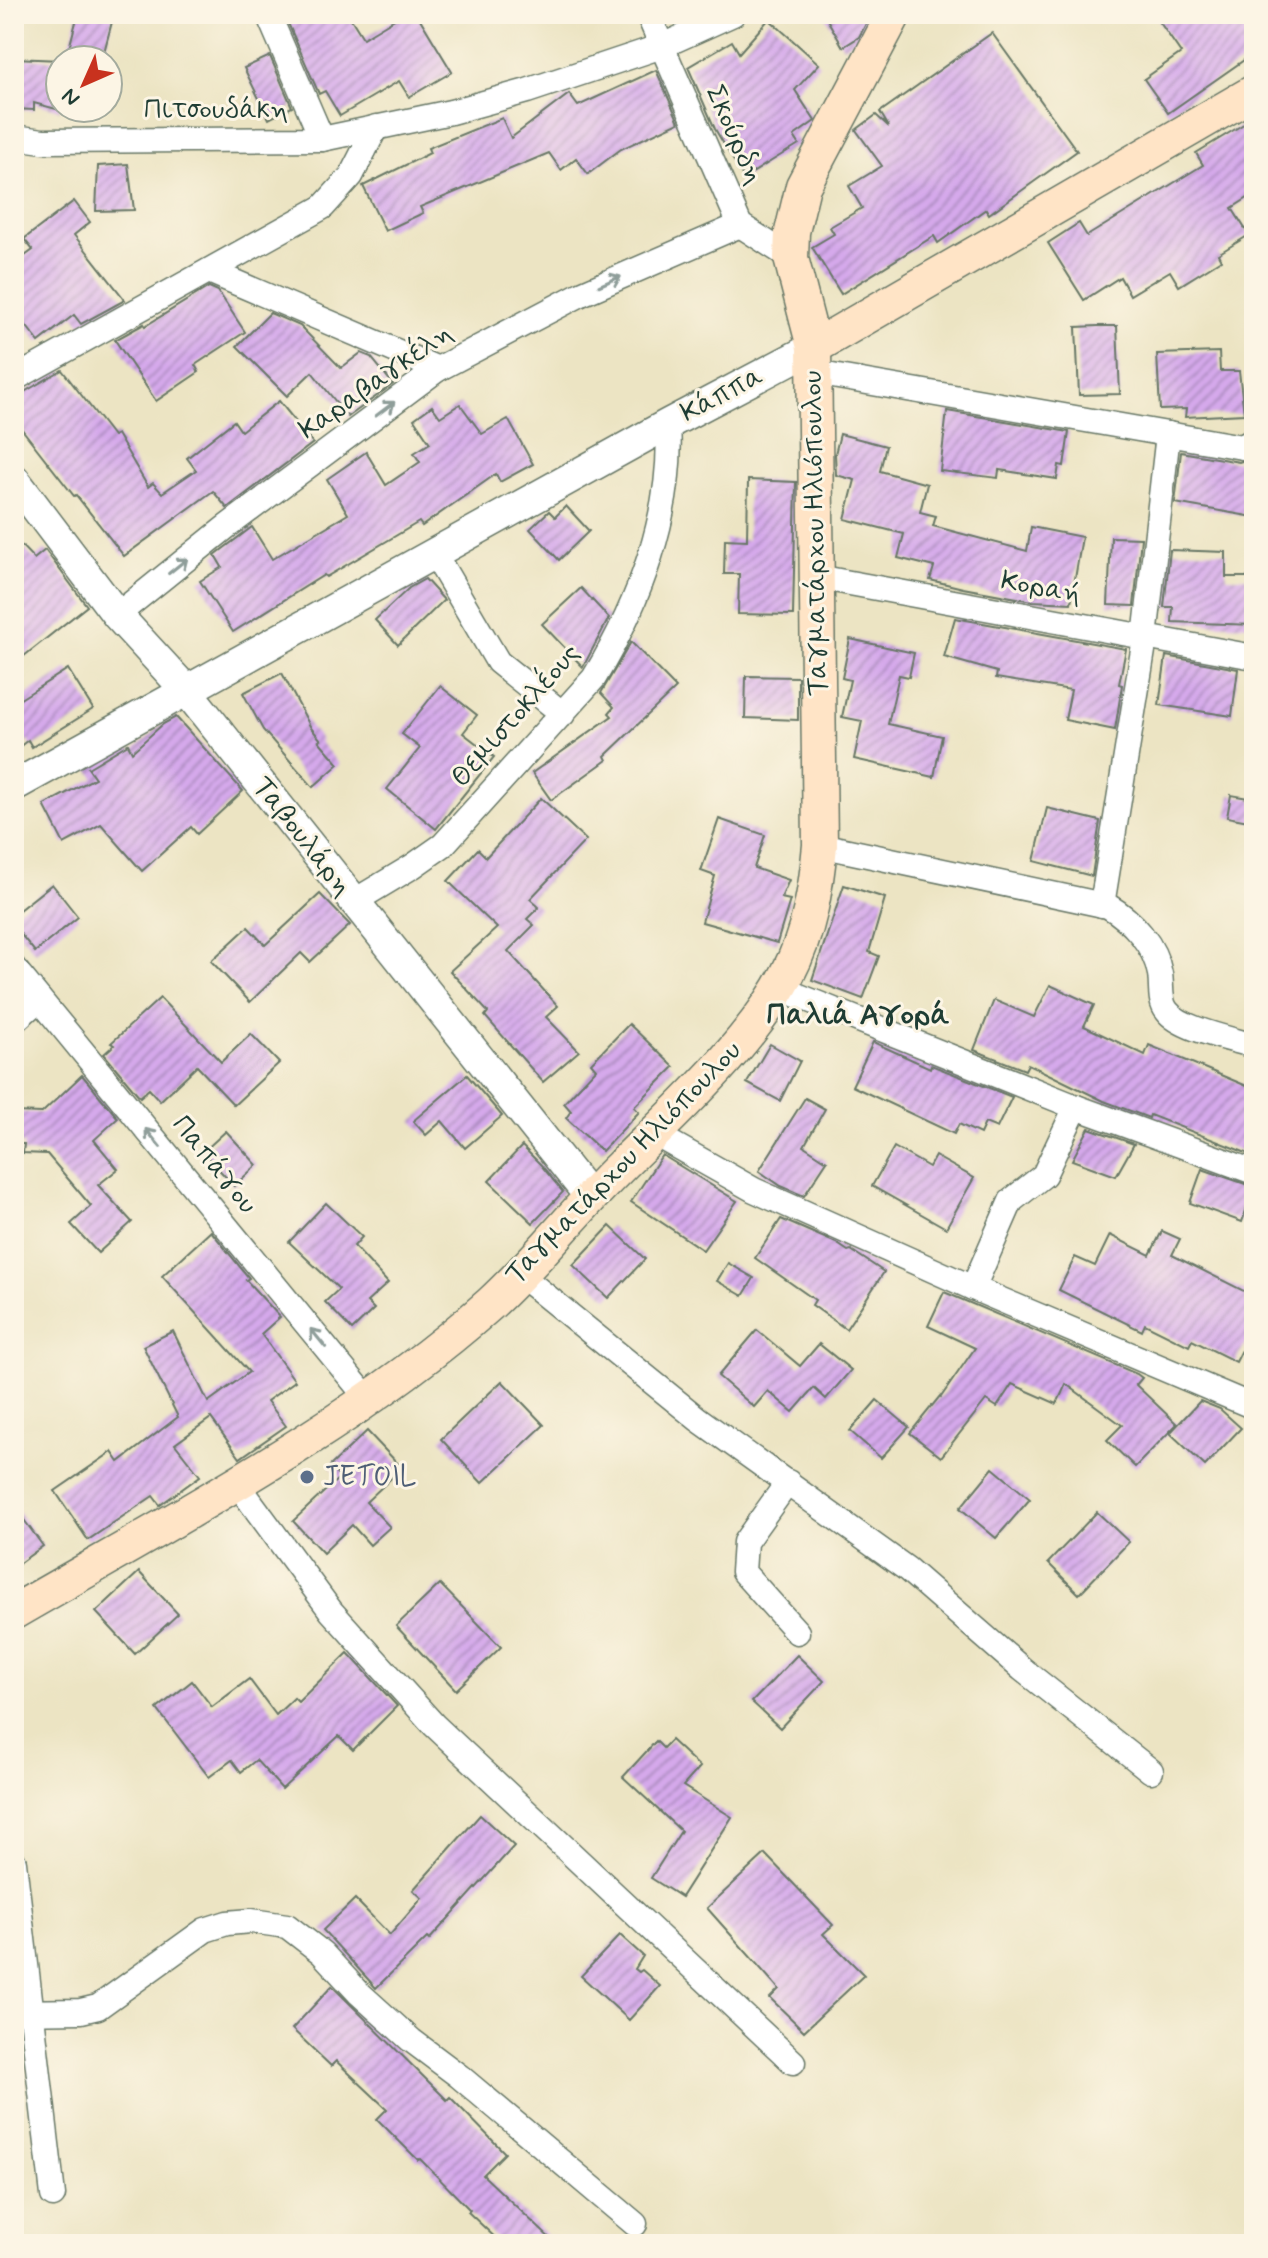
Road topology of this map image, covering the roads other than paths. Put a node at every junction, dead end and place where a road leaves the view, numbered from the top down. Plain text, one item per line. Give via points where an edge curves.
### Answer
1 (268, 14) edge
2 (648, 14) edge
3 (733, 14) edge
4 (894, 14) edge
5 (662, 46) junction
6 (1253, 96) edge
7 (376, 127) junction
8 (14, 137) edge
9 (322, 139) junction
10 (740, 225) junction
11 (791, 258) junction
12 (209, 271) junction
13 (814, 360) junction
14 (438, 369) junction
15 (14, 379) edge
16 (668, 424) junction
17 (1168, 434) junction
18 (1254, 440) edge
19 (14, 479) edge
20 (434, 553) junction
21 (817, 577) junction
22 (117, 615) junction
23 (1145, 638) junction
24 (1254, 657) edge
25 (186, 690) junction
26 (563, 714) junction
27 (14, 786) edge
28 (820, 845) junction
29 (353, 902) junction
30 (1102, 905) junction
31 (14, 968) edge
32 (779, 988) junction
33 (39, 999) junction
34 (14, 1021) edge
35 (1254, 1046) edge
36 (1076, 1107) junction
37 (653, 1133) junction
38 (1254, 1172) edge
39 (590, 1197) junction
40 (519, 1274) junction
41 (973, 1288) junction
42 (368, 1399) junction
43 (1254, 1407) edge
44 (236, 1482) junction
45 (788, 1482) junction
46 (14, 1612) edge
47 (797, 1632) dead end
48 (1151, 1771) dead end
49 (14, 1862) edge
50 (22, 2012) edge
51 (793, 2062) dead end
52 (53, 2195) dead end
53 (635, 2224) dead end

1 - 9 street
2 - 5 street, Σκούρδη
3 - 5 street, Πιτσουδάκη
4 - 11 main road, Ταγματάρχου Ηλιόπουλου via 803,186 795,209
5 - 7 street, Πιτσουδάκη via 527,91
5 - 10 street, Σκούρδη
6 - 13 main road, Κάππα
7 - 9 street, Πιτσουδάκη
7 - 12 street via 351,176 323,207
8 - 9 street, Πιτσουδάκη
10 - 11 street, Σκούρδη
14 -> 10 street, Καραβαγκέλη via 581,294
11 - 13 main road, Ταγματάρχου Ηλιόπουλου
12 - 14 street
12 - 15 street
13 - 16 street, Κάππα
13 - 17 street
13 - 21 main road, Ταγματάρχου Ηλιόπουλου
22 -> 14 street, Καραβαγκέλη
16 - 20 street, Κάππα
16 - 26 street, Θεμιστοκλέους via 668,474 644,571 612,648
17 - 18 street via 1242,447
17 - 23 street
19 - 22 street, Ταβουλάρη
20 - 25 street, Κάππα
20 - 26 street via 498,662
21 - 23 street, Κοραή
21 - 28 main road, Ταγματάρχου Ηλιόπουλου
22 - 25 street, Ταβουλάρη
23 - 24 street, Κοραή
23 - 30 street
25 - 27 street, Κάππα
25 - 29 street, Ταβουλάρη
26 - 29 street, Θεμιστοκλέους via 443,845
28 - 30 street
28 - 32 main road, Ταγματάρχου Ηλιόπουλου via 804,934
29 - 39 street, Ταβουλάρη
30 - 35 street via 1125,916 1152,951 1167,1011 1181,1022
31 - 33 street, Παπάγου
32 - 36 street
32 - 37 main road, Ταγματάρχου Ηλιόπουλου via 735,1048
33 - 34 street
42 -> 33 street, Παπάγου
36 - 38 street
36 - 41 street via 1044,1175 1011,1201
37 - 39 main road, Ταγματάρχου Ηλιόπουλου
37 - 41 street via 754,1190
39 - 40 main road, Ταγματάρχου Ηλιόπουλου
40 - 42 main road, Ταγματάρχου Ηλιόπουλου
40 - 45 street via 698,1419
41 - 43 street
42 - 44 main road, Ταγματάρχου Ηλιόπουλου
44 - 46 main road, Ταγματάρχου Ηλιόπουλου
44 - 51 street via 331,1611 434,1725
45 - 47 street via 745,1542 743,1572
45 - 48 street via 907,1569
49 - 50 street
50 - 52 street
50 - 53 street via 98,2007 205,1930 259,1921 287,1926 411,2040

